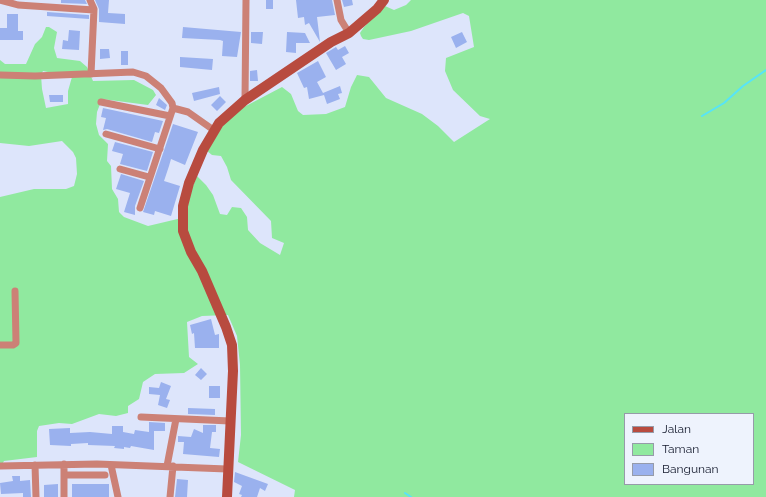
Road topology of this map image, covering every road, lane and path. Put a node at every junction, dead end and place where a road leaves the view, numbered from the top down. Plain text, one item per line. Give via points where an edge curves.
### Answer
1 (0, 0) edge
2 (90, 0) edge
3 (246, 0) edge
4 (337, 0) edge
5 (384, 0) edge
6 (94, 10) junction
7 (349, 33) junction
8 (91, 74) junction
9 (0, 75) edge
10 (245, 100) junction
11 (101, 102) dead end
12 (172, 108) junction
13 (170, 116) junction
14 (215, 131) junction
15 (106, 134) dead end
16 (160, 149) junction
17 (120, 169) dead end
18 (149, 178) junction
19 (140, 208) dead end
20 (15, 291) dead end
21 (0, 346) edge
22 (141, 416) dead end
23 (176, 420) junction
24 (230, 421) junction
25 (35, 464) junction
26 (64, 464) junction
27 (111, 465) junction
28 (0, 466) edge
29 (170, 466) junction
30 (227, 469) junction
31 (64, 475) junction
32 (105, 475) dead end
33 (36, 497) edge
34 (64, 497) edge
35 (118, 497) edge
36 (170, 497) edge
37 (227, 497) edge

1 - 6 street via 18,5
2 - 6 street
3 - 10 street
4 - 7 street via 341,20
5 - 7 main road
6 - 8 street
7 - 10 main road via 331,42
8 - 9 street
8 - 12 street via 133,72 146,76 161,88 172,103
10 - 14 main road via 219,123
11 - 13 street
12 - 13 street
12 - 14 street via 188,112
13 - 16 street
14 - 24 main road via 203,150 189,183 183,206 183,231 232,345
15 - 16 street
16 - 18 street
17 - 18 street
18 - 19 street
20 - 21 street via 16,343
22 - 23 street
23 - 24 street
23 - 29 street
24 - 30 main road
25 - 26 street
25 - 28 street
25 - 33 street
26 - 27 street
26 - 31 street
27 - 29 street
27 - 35 street
29 - 30 street
29 - 36 street
30 - 37 main road
31 - 32 street
31 - 34 street

